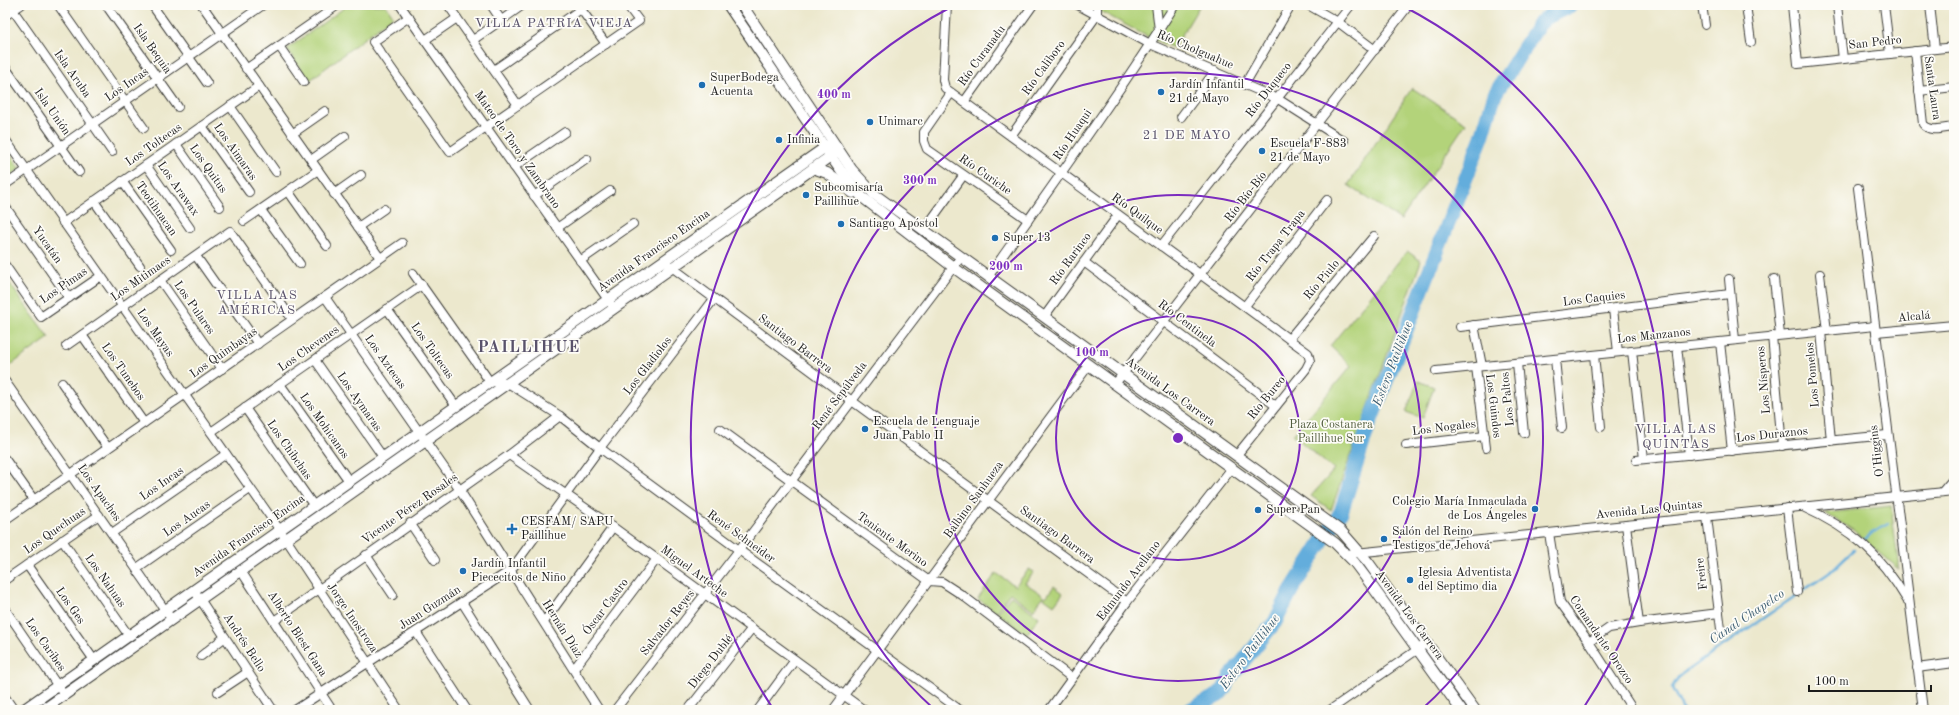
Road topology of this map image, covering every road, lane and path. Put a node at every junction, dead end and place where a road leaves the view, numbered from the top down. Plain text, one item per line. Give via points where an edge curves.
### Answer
1 (20, 5) edge
2 (58, 5) edge
3 (106, 5) edge
4 (152, 5) edge
5 (202, 5) edge
6 (263, 5) edge
7 (338, 5) edge
8 (400, 5) edge
9 (448, 5) edge
10 (491, 5) edge
11 (523, 5) edge
12 (627, 5) edge
13 (728, 5) edge
14 (742, 5) edge
15 (948, 5) edge
16 (1033, 5) edge
17 (1078, 5) edge
18 (1097, 5) edge
19 (1156, 5) edge
20 (1174, 5) edge
21 (1291, 5) edge
22 (1308, 5) edge
23 (1351, 5) edge
24 (1409, 5) edge
25 (1702, 5) edge
26 (1746, 5) edge
27 (1792, 5) edge
28 (1837, 5) edge
29 (1884, 5) edge
30 (1930, 5) edge
31 (580, 7) edge
32 (13, 10) junction
33 (1097, 15) junction
34 (5, 16) edge
35 (409, 17) junction
36 (457, 18) junction
37 (502, 20) junction
38 (1338, 22) junction
39 (1705, 25) dead end
40 (1159, 30) junction
41 (222, 34) junction
42 (425, 40) junction
43 (473, 40) junction
44 (1751, 42) dead end
45 (606, 44) junction
46 (1150, 44) junction
47 (279, 46) junction
48 (1954, 46) edge
49 (1935, 49) junction
50 (1375, 50) junction
51 (1915, 51) junction
52 (1890, 54) junction
53 (188, 57) junction
54 (1843, 59) junction
55 (5, 67) edge
56 (246, 69) junction
57 (494, 70) junction
58 (1215, 71) junction
59 (158, 79) junction
60 (304, 82) dead end
61 (207, 83) dead end
62 (1245, 84) junction
63 (259, 86) junction
64 (1954, 88) edge
65 (1919, 91) junction
66 (951, 93) junction
67 (1278, 99) junction
68 (125, 101) junction
69 (964, 102) junction
70 (518, 105) junction
71 (230, 106) junction
72 (178, 107) dead end
73 (325, 112) dead end
74 (1181, 117) dead end
75 (1318, 123) junction
76 (93, 124) junction
77 (202, 126) junction
78 (486, 127) junction
79 (1954, 127) edge
80 (144, 128) dead end
81 (565, 132) dead end
82 (292, 134) junction
83 (345, 136) dead end
84 (1011, 136) junction
85 (5, 140) edge
86 (1344, 141) dead end
87 (176, 144) junction
88 (61, 146) junction
89 (836, 146) junction
90 (112, 152) dead end
91 (828, 152) junction
92 (587, 159) dead end
93 (311, 160) junction
94 (146, 165) junction
95 (514, 167) junction
96 (813, 168) junction
97 (26, 170) junction
98 (318, 170) junction
99 (79, 172) dead end
100 (276, 172) dead end
101 (1062, 174) junction
102 (361, 175) dead end
103 (963, 176) junction
104 (122, 182) junction
105 (5, 185) edge
106 (1858, 188) dead end
107 (288, 191) junction
108 (610, 191) dead end
109 (249, 192) dead end
110 (334, 194) junction
111 (534, 196) junction
112 (1327, 200) dead end
113 (94, 201) junction
114 (5, 206) edge
115 (220, 207) dead end
116 (875, 207) junction
117 (384, 209) dead end
118 (261, 210) junction
119 (1118, 215) junction
120 (1028, 220) junction
121 (244, 221) dead end
122 (63, 223) junction
123 (633, 224) dead end
124 (190, 228) dead end
125 (358, 228) junction
126 (557, 228) junction
127 (924, 230) junction
128 (1374, 236) dead end
129 (402, 243) dead end
130 (327, 246) dead end
131 (1161, 246) junction
132 (171, 250) dead end
133 (196, 256) junction
134 (961, 257) junction
135 (380, 258) junction
136 (580, 261) junction
137 (663, 261) junction
138 (1084, 262) junction
139 (300, 264) dead end
140 (5, 265) edge
141 (140, 266) dead end
142 (672, 267) junction
143 (953, 267) junction
144 (414, 273) dead end
145 (1201, 274) junction
146 (1820, 274) dead end
147 (101, 276) junction
148 (988, 277) junction
149 (1729, 279) dead end
150 (1774, 279) dead end
151 (160, 280) junction
152 (422, 285) junction
153 (1730, 294) junction
154 (325, 297) junction
155 (69, 298) junction
156 (714, 299) junction
157 (611, 304) junction
158 (1245, 306) junction
159 (122, 307) junction
160 (387, 309) junction
161 (1613, 309) junction
162 (1044, 317) junction
163 (292, 319) junction
164 (1164, 322) junction
165 (1954, 325) edge
166 (1474, 326) junction
167 (1460, 327) dead end
168 (1875, 329) junction
169 (1824, 331) junction
170 (351, 334) junction
171 (82, 335) junction
172 (1776, 336) junction
173 (1289, 340) junction
174 (1735, 340) junction
175 (1720, 342) junction
176 (258, 344) junction
177 (66, 346) dead end
178 (1677, 346) junction
179 (1632, 351) junction
180 (1618, 352) junction
181 (1308, 354) joint
182 (1594, 355) junction
183 (1555, 359) junction
184 (315, 360) junction
185 (1517, 362) junction
186 (1089, 364) junction
187 (1479, 366) junction
188 (222, 369) junction
189 (1436, 371) dead end
190 (1123, 374) junction
191 (490, 382) junction
192 (62, 383) dead end
193 (508, 383) junction
194 (280, 384) junction
195 (1115, 384) junction
196 (6, 385) edge
197 (184, 395) junction
198 (852, 401) junction
199 (456, 406) junction
200 (1276, 406) junction
201 (245, 408) junction
202 (560, 416) junction
203 (144, 423) junction
204 (1601, 427) dead end
205 (1562, 428) dead end
206 (720, 429) dead end
207 (211, 432) junction
208 (420, 432) junction
209 (1524, 433) dead end
210 (1887, 435) junction
211 (1485, 436) junction
212 (426, 441) junction
213 (1831, 441) junction
214 (1406, 445) dead end
215 (1782, 446) junction
216 (108, 448) junction
217 (600, 448) junction
218 (1486, 448) dead end
219 (1732, 451) junction
220 (226, 454) junction
221 (509, 454) junction
222 (1689, 455) junction
223 (1236, 456) junction
224 (383, 457) junction
225 (5, 459) edge
226 (1232, 468) junction
227 (71, 474) junction
228 (1954, 478) edge
229 (349, 482) junction
230 (790, 482) junction
231 (250, 489) junction
232 (459, 489) junction
233 (1954, 491) edge
234 (1942, 492) junction
235 (566, 496) junction
236 (1895, 497) junction
237 (34, 500) junction
238 (989, 500) junction
239 (314, 506) junction
240 (1803, 507) junction
241 (1787, 508) junction
242 (99, 514) junction
243 (1707, 516) junction
244 (5, 520) edge
245 (410, 523) junction
246 (1626, 525) junction
247 (613, 527) junction
248 (280, 530) junction
249 (112, 533) junction
250 (1549, 533) junction
251 (286, 539) junction
252 (62, 540) junction
253 (739, 550) junction
254 (1361, 552) junction
255 (1346, 554) junction
256 (366, 555) junction
257 (435, 560) dead end
258 (656, 560) junction
259 (27, 565) junction
260 (137, 568) junction
261 (511, 570) junction
262 (241, 571) junction
263 (5, 580) edge
264 (929, 581) junction
265 (318, 589) junction
266 (194, 590) junction
267 (1797, 592) dead end
268 (393, 595) dead end
269 (705, 595) junction
270 (201, 599) junction
271 (462, 602) junction
272 (1127, 602) junction
273 (1909, 603) junction
274 (5, 609) edge
275 (166, 610) junction
276 (1719, 613) junction
277 (172, 620) junction
278 (274, 621) junction
279 (544, 622) junction
280 (1639, 623) junction
281 (752, 628) junction
282 (1721, 629) dead end
283 (416, 632) junction
284 (129, 636) junction
285 (225, 637) junction
286 (1589, 642) junction
287 (1427, 643) junction
288 (877, 650) junction
289 (1417, 650) junction
290 (201, 656) dead end
291 (94, 660) junction
292 (795, 660) junction
293 (368, 663) junction
294 (1954, 663) edge
295 (1917, 668) junction
296 (574, 669) junction
297 (248, 672) junction
298 (1072, 678) junction
299 (58, 685) junction
300 (218, 692) dead end
301 (321, 693) junction
302 (64, 695) junction
303 (844, 695) junction
304 (5, 697) edge
305 (269, 709) edge
306 (14, 710) edge
307 (23, 710) edge
308 (43, 710) edge
309 (295, 710) edge
310 (332, 710) edge
311 (399, 710) edge
312 (467, 710) edge
313 (530, 710) edge
314 (599, 710) edge
315 (615, 710) edge
316 (688, 710) edge
317 (758, 710) edge
318 (833, 710) edge
319 (864, 710) edge
320 (960, 710) edge
321 (1049, 710) edge
322 (1330, 710) edge
323 (1461, 710) edge
324 (1475, 710) edge
325 (1634, 710) edge
326 (1923, 710) edge

1 - 32 street
2 - 68 street
3 - 59 street, Isla Bequia
4 - 53 street
5 - 41 street
6 - 41 street, Los Incas
7 - 47 street
8 - 35 street, Mateo de Toro y Zambrano
9 - 36 street
10 - 37 street
11 - 37 street
12 - 45 street via 638,21
13 - 91 main road, Avenida Los Carrera
14 - 89 main road, Avenida Los Carrera
15 - 66 street via 943,80 945,88
16 - 69 street, Río Curanadu
17 - 33 street, Río Cholguahue
18 - 33 street
19 - 40 street
20 - 40 street, Río Huaqui
21 - 62 street
22 - 38 street
23 - 38 street, Río Duqueco
24 - 50 street, Río Bío-Bío
25 - 39 street
26 - 44 street
27 - 54 street, San Pedro via 1798,64
28 - 54 street
29 - 52 street
30 - 49 street, Santa Laura
31 - 45 street
31 - 57 street
32 - 34 street
32 - 76 street, Isla Aruba
33 - 46 street, Río Cholguahue
33 - 84 street, Río Caliboro
35 - 42 street, Mateo de Toro y Zambrano
35 - 78 street via 373,42 450,152
36 - 42 street
36 - 43 street
37 - 43 street
38 - 50 street
38 - 67 street, Río Duqueco
40 - 46 street, Río Huaqui
41 - 53 street, Los Incas
41 - 56 street
42 - 78 street, Mateo de Toro y Zambrano
43 - 57 street
45 - 70 street
46 - 58 street, Río Cholguahue
46 - 101 street, Río Huaqui
47 - 56 street
47 - 60 street
48 - 49 street, San Pedro
49 - 51 street, San Pedro
50 - 75 street, Río Bío-Bío
51 - 52 street, San Pedro
51 - 65 street, Santa Laura
52 - 54 street, San Pedro
53 - 59 street, Los Incas
53 - 61 street
55 - 88 street, Isla Unión
56 - 63 street
57 - 70 street
58 - 62 street, Río Cholguahue
58 - 74 street
59 - 68 street, Los Incas
59 - 72 street, Isla Bequia
62 - 67 street, Río Cholguahue
63 - 71 street, Los Toltecas
63 - 82 street
64 - 65 street
65 - 79 street, Santa Laura via 1922,124 1931,129
66 - 69 street, Río Quilque
66 - 103 street, Río Curiche via 924,132 924,141 927,149
67 - 75 street, Río Cholguahue
67 - 131 street, Río Duqueco
68 - 76 street, Los Incas
68 - 80 street
69 - 84 street, Río Quilque
70 - 78 street
71 - 77 street, Los Toltecas
71 - 100 street
73 - 82 street
75 - 86 street, Río Cholguahue
75 - 145 street, Río Bío-Bío
76 - 88 street, Los Incas
76 - 90 street, Isla Aruba
77 - 87 street, Los Toltecas
77 - 109 street, Los Aimaras
78 - 95 street, Mateo de Toro y Zambrano
81 - 95 street
82 - 93 street
83 - 93 street
84 - 101 street, Río Quilque
85 - 97 street, Los Mayas
87 - 94 street, Los Toltecas
87 - 115 street, Los Quitus
88 - 97 street, Los Incas
88 - 99 street, Isla Unión
89 - 91 main road, Avenida Francisco Encina
89 - 127 main road, Avenida Los Carrera via 856,175 874,194
91 - 96 main road, Avenida Francisco Encina
91 - 116 main road, Avenida Los Carrera via 851,184
91 - 137 main road, Avenida Francisco Encina
92 - 111 street
93 - 98 street
94 - 104 street, Los Toltecas
94 - 124 street, Los Arawax
95 - 111 street, Mateo de Toro y Zambrano
96 - 116 main road via 827,173 868,205
96 - 142 main road, Avenida Francisco Encina
97 - 105 street, Los Incas
97 - 122 street, Los Mayas
98 - 107 street
98 - 110 street
101 - 119 street, Río Quilque
101 - 120 street, Río Huaqui
102 - 110 street
103 - 120 street, Río Curiche
103 - 127 street
104 - 113 street, Los Toltecas
104 - 132 street, Teotihuacan
106 - 168 street, O'Higgins
107 - 118 street
107 - 130 street
108 - 126 street
110 - 125 street
111 - 126 street, Mateo de Toro y Zambrano
112 - 158 street, Río Trapa Trapa
113 - 122 street, Los Toltecas
113 - 141 street
114 - 155 street, Yucatán
116 - 143 main road, Avenida Los Carrera
117 - 125 street
118 - 121 street
118 - 139 street
119 - 131 street, Río Quilque
119 - 138 street, Río Rarinco
120 - 148 street, Río Huaqui
122 - 147 street, Los Mayas
123 - 136 street
125 - 135 street
126 - 136 street, Mateo de Toro y Zambrano
127 - 134 main road, Avenida Los Carrera
128 - 173 street, Río Piulo
129 - 135 street, Los Quimbayas
131 - 145 street, Río Quilque
133 - 151 street, Los Mitimaes
133 - 163 street, Los Mitimaes via 230,231
133 - 176 street
134 - 143 street, René Sepúlveda
134 - 148 main road, Avenida Los Carrera
135 - 154 street, Los Quimbayas
136 - 157 street, Mateo de Toro y Zambrano
137 - 142 street, Santiago Barrera
137 - 157 main road, Avenida Francisco Encina
138 - 162 street, Río Rarinco
138 - 164 street, Río Centinela
140 - 155 street, Los Pimas via 41,317
142 - 156 street, Santiago Barrera
142 - 157 main road, Avenida Francisco Encina
143 - 186 main road, Avenida Los Carrera
143 - 198 street, René Sepúlveda
144 - 152 street
145 - 158 street, Río Quilque
145 - 164 street, Río Bío-Bío
146 - 169 street, Los Pomelos
147 - 155 street, Los Pimas
147 - 159 street, Los Mayas
148 - 162 main road, Avenida Los Carrera
149 - 153 street
150 - 172 street, Los Nísperos
151 - 159 street, Los Mitimaes
151 - 188 street, Los Pulares
152 - 160 street, Los Chevenes
152 - 191 street
153 - 161 street, Los Caquies
153 - 174 street
154 - 163 street, Los Quimbayas
154 - 170 street, Los Aztecas
156 - 198 street, Santiago Barrera
156 - 217 street, Los Gladiolos
157 - 191 main road, Avenida Francisco Encina
157 - 193 main road, Avenida Francisco Encina
158 - 173 street, Río Quilque
159 - 171 street, Los Mitimaes
159 - 197 street, Los Mayas
160 - 170 street, Los Chevenes
160 - 199 street, Los Toltecas
161 - 166 street, Los Caquies
161 - 180 street
162 - 190 main road, Avenida Los Carrera
163 - 176 street, Los Quimbayas
164 - 190 street, Río Bío-Bío
164 - 200 street, Río Centinela
165 - 168 street, Alcalá
166 - 167 street, Los Caquies
166 - 187 street, Los Guindos
168 - 169 street, Los Manzanos
168 - 210 street, O'Higgins
169 - 172 street, Los Manzanos
169 - 213 street, Los Pomelos
170 - 184 street, Los Chevenes
170 - 208 street, Los Aztecas
171 - 177 street, Los Mitimaes
171 - 203 street, Los Tunebos
172 - 174 street, Los Manzanos
172 - 215 street, Los Nísperos
173 - 181 street, Río Quilque
174 - 175 street, Los Manzanos
175 - 178 street, Los Manzanos
175 - 219 street
176 - 188 street, Los Quimbayas
178 - 179 street, Los Manzanos
178 - 222 street
179 - 180 street, Los Manzanos
179 - 222 street, Los Duraznos via 1640,460
180 - 182 street, Los Manzanos
181 - 200 street, Río Bureo via 1310,361 1306,369
182 - 183 street, Los Manzanos
182 - 204 street
183 - 185 street, Los Manzanos
183 - 205 street
184 - 194 street, Los Chevenes
184 - 224 street, Los Aymaras
185 - 187 street, Los Manzanos
185 - 209 street, Los Paltos
186 - 195 main road, Avenida Los Carrera
186 - 238 street, Balbino Sanhueza
187 - 189 street, Los Manzanos
187 - 211 street, Los Guindos
188 - 197 street, Los Quimbayas
190 - 195 street, Río Bío-Bío
190 - 223 main road, Avenida Los Carrera
191 - 193 street
191 - 199 main road, Avenida Francisco Encina
192 - 216 street
193 - 202 street, René Schneider
193 - 212 main road, Avenida Francisco Encina
194 - 201 street, Los Chevenes
194 - 229 street, Los Mohicanos
195 - 226 main road, Avenida Los Carrera
196 - 227 street, Los Apaches
197 - 203 street, Los Quimbayas
197 - 207 street, Los Mayas
198 - 230 street, René Sepúlveda
198 - 238 street, Santiago Barrera
199 - 208 main road, Avenida Francisco Encina
200 - 223 street, Río Bureo
201 - 207 street, Los Chevenes
201 - 239 street, Los Chibchas
202 - 217 street, René Schneider
202 - 221 street, Vicente Pérez Rosales
203 - 216 street, Los Quimbayas
206 - 230 street, Teniente Merino
207 - 220 street, Los Mayas
208 - 212 street, Los Aztecas
208 - 224 main road, Avenida Francisco Encina
210 - 213 street, Los Duraznos
210 - 236 street, O'Higgins
211 - 214 street, Los Nogales
211 - 218 street, Los Guindos
212 - 232 street, Hernán Díaz
212 - 251 main road, Avenida Francisco Encina
213 - 215 street, Los Duraznos
215 - 219 street, Los Duraznos
216 - 227 street, Los Quimbayas
217 - 235 street, Juan Guzmán
217 - 253 street, René Schneider
219 - 222 street, Los Duraznos
220 - 231 street, Los Mayas
220 - 249 street, Los Incas
221 - 232 street, Vicente Pérez Rosales
221 - 235 street, Miguel Arteche
223 - 254 main road, Avenida Los Carrera via 1341,531
224 - 229 main road, Avenida Francisco Encina
225 - 237 street
226 - 255 main road, Avenida Los Carrera via 1335,543
226 - 272 street, Edmundo Arellano
227 - 237 street, Los Quimbayas
227 - 242 street, Los Apaches
228 - 234 street
229 - 239 main road, Avenida Francisco Encina
230 - 253 street, René Sepúlveda
230 - 264 street, Teniente Merino
231 - 248 street, Los Mayas
231 - 260 street, Los Aucas
232 - 245 street, Vicente Pérez Rosales
232 - 261 street, Hernán Díaz
233 - 234 street, Avenida Las Quintas
234 - 236 street, Avenida Las Quintas
235 - 247 street, Miguel Arteche
235 - 261 street, Juan Guzmán
236 - 240 street, Avenida Las Quintas
236 - 273 street, O'Higgins
237 - 244 street, Los Quimbayas
238 - 264 street, Balbino Sanhueza
238 - 272 street, Santiago Barrera
239 - 248 main road, Avenida Francisco Encina
240 - 241 street, Avenida Las Quintas
240 - 273 street via 1836,523 1865,544 1890,571
241 - 243 street, Avenida Las Quintas
241 - 267 street
242 - 249 street, Los Apaches
242 - 252 street, Los Quechuas
243 - 246 street, Avenida Las Quintas
243 - 276 street, Freire
245 - 256 street, Vicente Pérez Rosales
245 - 257 street
246 - 250 street, Avenida Las Quintas
246 - 280 street
247 - 258 street, Miguel Arteche
247 - 279 street
248 - 251 street, Los Mayas
248 - 266 main road, Avenida Francisco Encina
249 - 260 street, Los Apaches
250 - 254 street, Avenida Las Quintas
250 - 286 street, Comandante Orozco via 1560,602
251 - 262 main road, Avenida Francisco Encina
251 - 265 street, Jorge Inostroza
252 - 259 street, Los Quechuas
252 - 284 street, Los Nahuas
253 - 269 street, Salvador Reyes
253 - 288 street, René Schneider
254 - 255 street, Avenida Las Quintas
254 - 287 main road, Avenida Los Carrera
255 - 289 main road, Avenida Los Carrera
256 - 265 street, Vicente Pérez Rosales
256 - 268 street
258 - 269 street, Miguel Arteche
258 - 296 street, Óscar Castro
259 - 263 street, Los Quechuas
259 - 291 street, Los Ges
260 - 275 street, Los Apaches
261 - 271 street, Juan Guzmán
261 - 279 street, Hernán Díaz
262 - 270 main road, Avenida Francisco Encina
262 - 278 street, Alberto Blest Gana
264 - 288 street, Balbino Sanhueza
264 - 298 street, Teniente Merino via 942,582 962,595
265 - 278 street, Vicente Pérez Rosales
265 - 293 street, Jorge Inostroza
266 - 270 street, Andrés Bello
266 - 275 main road, Avenida Francisco Encina
269 - 281 street, Miguel Arteche
269 - 315 street, Salvador Reyes
270 - 277 main road, Avenida Francisco Encina
270 - 285 street, Andrés Bello
271 - 283 street, Juan Guzmán
271 - 313 street
272 - 298 street, Edmundo Arellano
273 - 295 street, O'Higgins
274 - 299 street, Los Caribes
275 - 277 street, Los Apaches
275 - 284 main road, Avenida Francisco Encina
276 - 280 street
276 - 282 street, Freire
277 - 302 main road, Avenida Francisco Encina
278 - 301 street, Alberto Blest Gana
279 - 296 street, Hernán Díaz
280 - 286 street via 1609,628
281 - 292 street, Miguel Arteche
281 - 316 street, Diego Dublé
283 - 293 street, Juan Guzmán
283 - 312 street
284 - 291 main road, Avenida Francisco Encina
285 - 290 street
285 - 297 street, Andrés Bello
286 - 325 street, Comandante Orozco
287 - 289 street
287 - 324 main road, Avenida Los Carrera
288 - 303 street, Balbino Sanhueza
288 - 320 street, René Schneider
289 - 322 street
289 - 323 main road, Avenida Los Carrera
291 - 299 main road, Avenida Francisco Encina
292 - 303 street, Miguel Arteche
292 - 317 street
293 - 301 street, Juan Guzmán
293 - 311 street, Jorge Inostroza
294 - 295 street
295 - 326 street, O'Higgins
296 - 314 street, Hernán Díaz
297 - 300 street
297 - 305 street, Andrés Bello
298 - 321 street, Edmundo Arellano
299 - 302 street, Los Caribes
299 - 307 main road, Avenida Francisco Encina
301 - 309 street, Juan Guzmán
301 - 310 street, Alberto Blest Gana
302 - 308 main road, Avenida Francisco Encina
303 - 318 street, Balbino Sanhueza
303 - 319 street, Miguel Arteche
304 - 306 street

